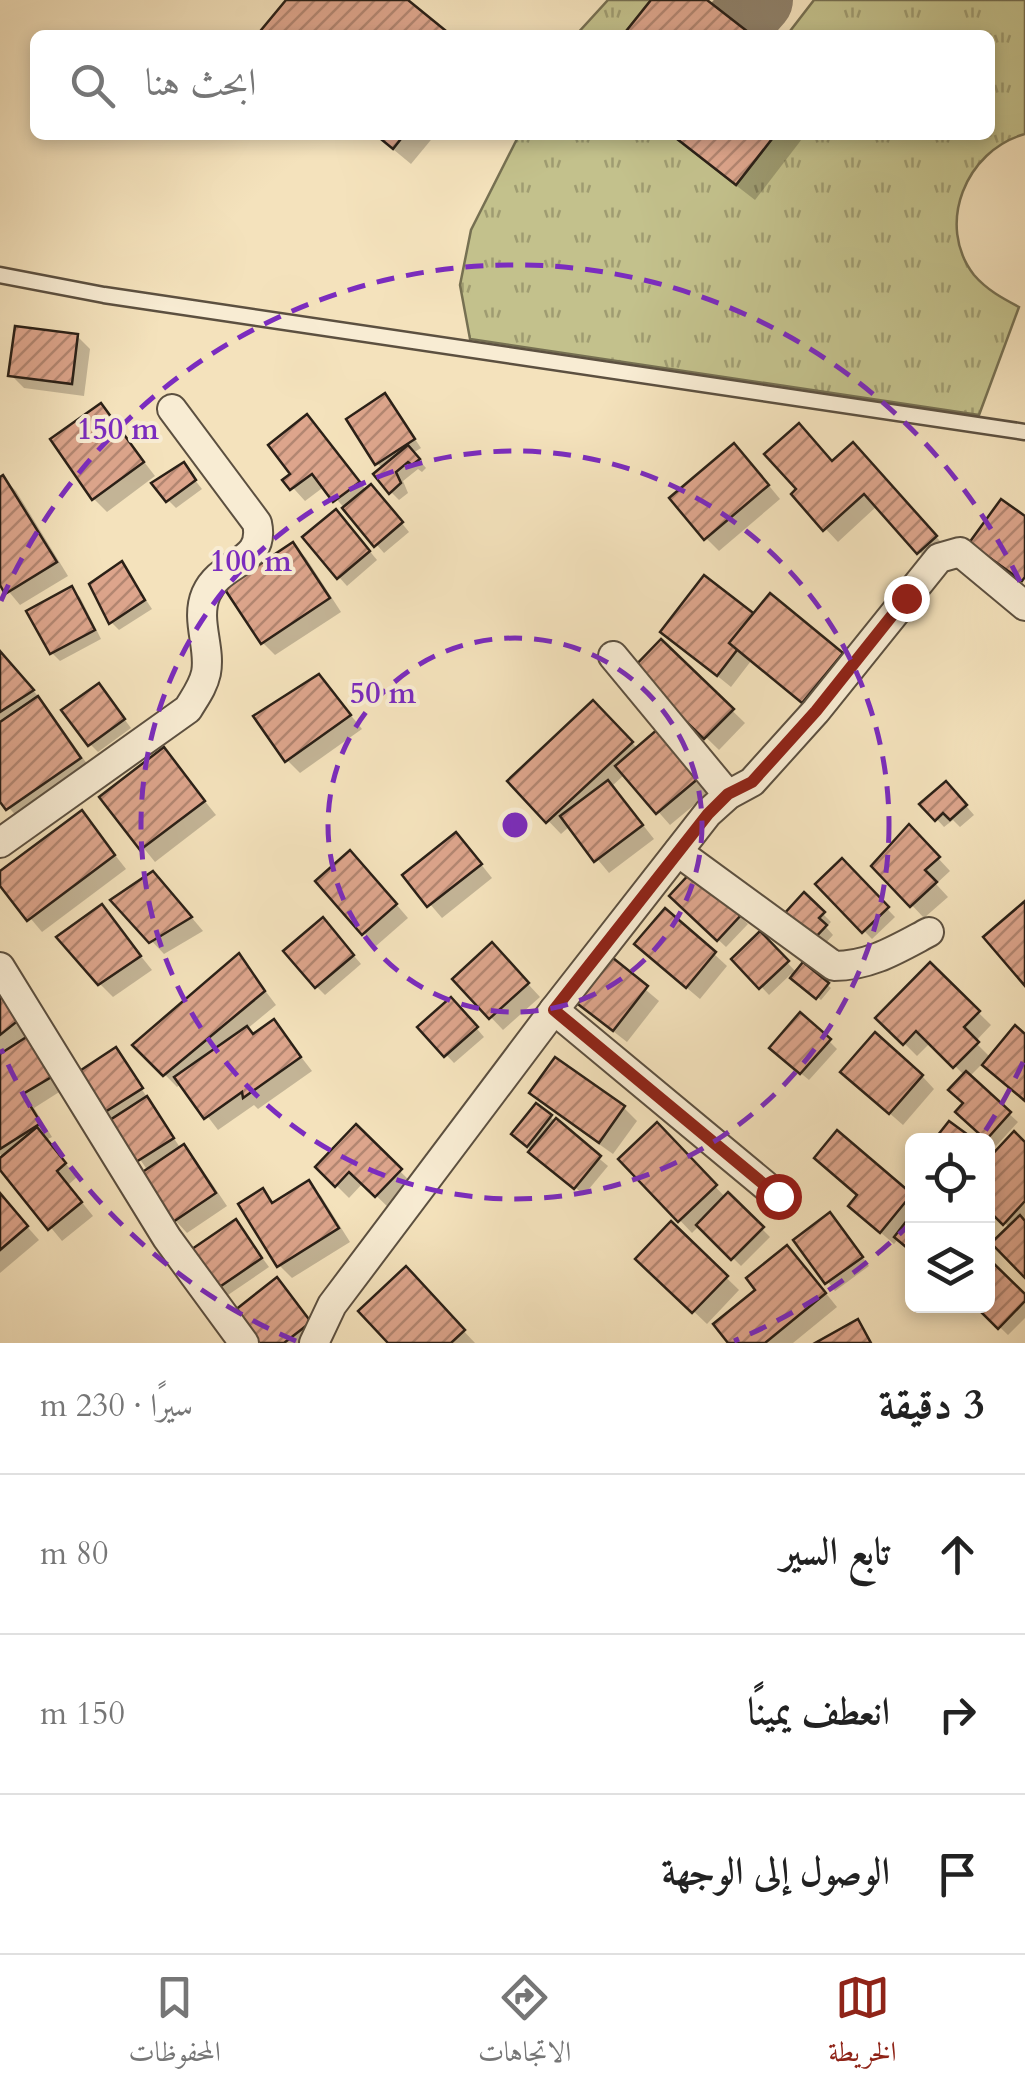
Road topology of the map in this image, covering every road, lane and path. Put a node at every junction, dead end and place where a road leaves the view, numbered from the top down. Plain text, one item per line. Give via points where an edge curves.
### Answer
1 (0, 275) edge
2 (172, 409) dead end
3 (1025, 432) edge
4 (1025, 606) edge
5 (613, 656) dead end
6 (728, 794) junction
7 (0, 842) edge
8 (678, 852) junction
9 (929, 932) dead end
10 (0, 966) edge
11 (554, 1010) junction
12 (778, 1196) dead end
13 (244, 1343) edge
14 (314, 1343) edge

1 - 3 lane
2 - 7 street via 257,522 260,542 218,575 205,596 207,670 188,709
4 - 6 street via 960,552 940,558 790,740 752,782
5 - 6 street
6 - 8 street
8 - 9 street via 834,966 876,960
8 - 11 street
10 - 13 street via 166,1238
11 - 12 street
11 - 14 street via 332,1305

